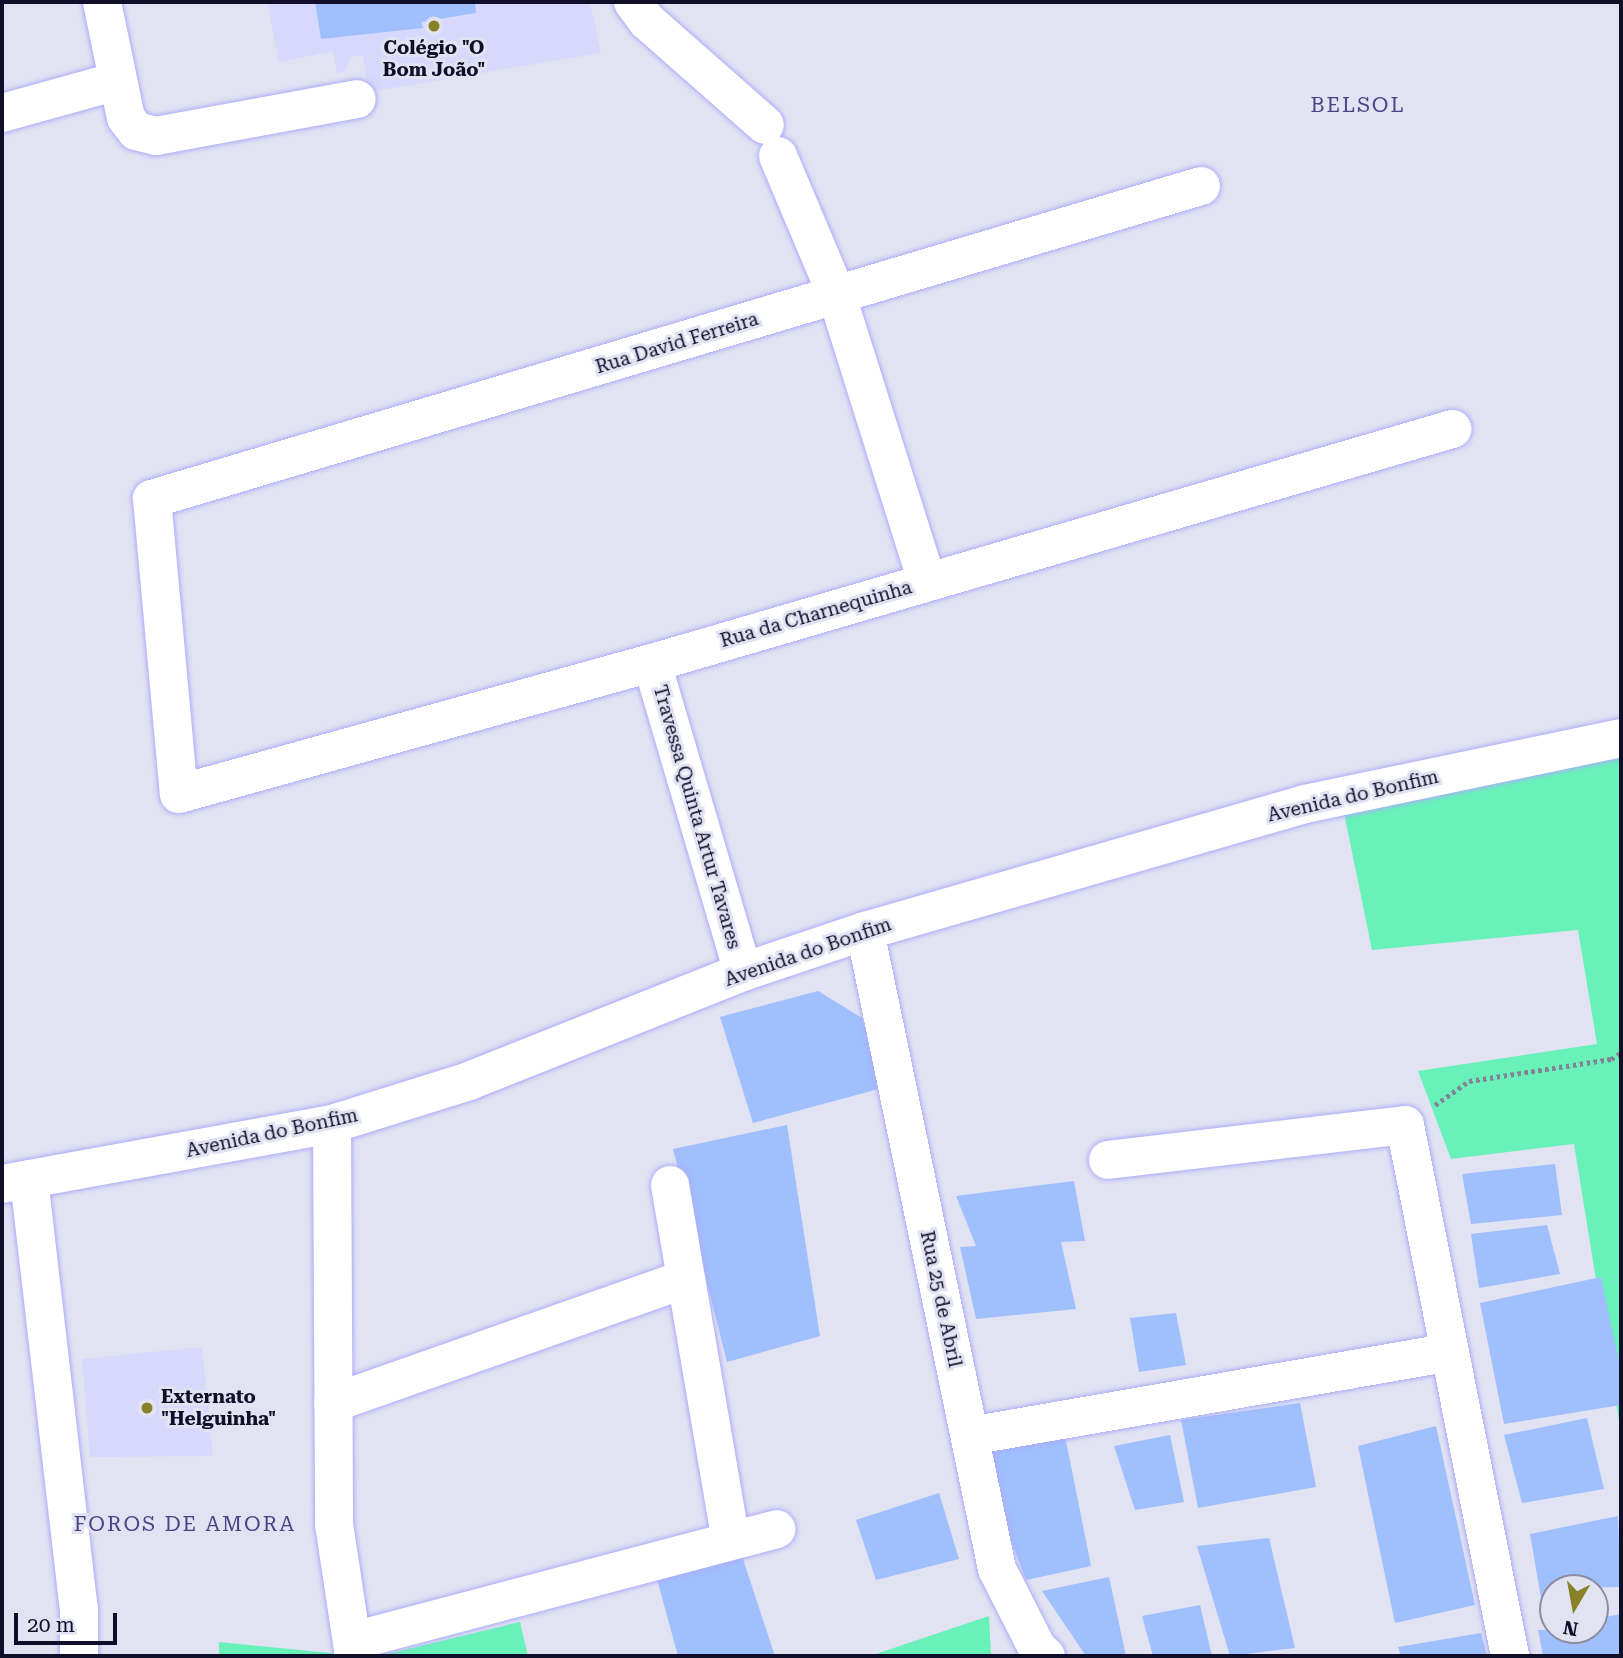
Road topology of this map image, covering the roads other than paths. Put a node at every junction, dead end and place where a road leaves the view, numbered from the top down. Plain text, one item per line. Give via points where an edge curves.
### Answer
1 (102, 2) edge
2 (634, 2) edge
3 (117, 81) junction
4 (357, 99) dead end
5 (2, 113) edge
6 (1201, 187) dead end
7 (837, 296) junction
8 (1452, 429) dead end
9 (927, 582) junction
10 (652, 663) junction
11 (1621, 738) edge
12 (178, 794) joint
13 (865, 931) junction
14 (743, 972) junction
15 (332, 1124) junction
16 (1108, 1160) dead end
17 (15, 1182) edge
18 (670, 1185) dead end
19 (686, 1279) junction
20 (1450, 1352) junction
21 (334, 1404) junction
22 (970, 1436) junction
23 (776, 1529) dead end
24 (731, 1540) junction
25 (354, 1649) edge
26 (1033, 1650) edge
27 (79, 1656) edge
28 (1510, 1656) edge

1 - 3 street
2 - 7 street via 648,21 772,140
3 - 4 street via 126,118 136,131 156,136
3 - 5 street
6 - 7 street, Rua David Ferreira
7 - 9 street
7 - 12 street, Rua David Ferreira via 152,499
8 - 9 street, Rua da Charnequinha
9 - 10 street, Rua da Charnequinha
10 - 12 street, Rua da Charnequinha
10 - 14 street, Travessa Quinta Artur Tavares
11 - 13 street, Avenida do Bonfim via 1305,804
13 - 14 street, Avenida do Bonfim
13 - 22 street, Rua 25 de Abril
14 - 15 street, Avenida do Bonfim via 469,1081
15 - 17 street, Avenida do Bonfim
15 - 21 street
16 - 20 street via 1405,1125
17 - 27 street via 79,1608
18 - 19 street
19 - 21 street
19 - 24 street
20 - 22 street
20 - 28 street
21 - 25 street via 334,1524
22 - 26 street, Rua 25 de Abril via 997,1569
23 - 24 street
24 - 25 street

